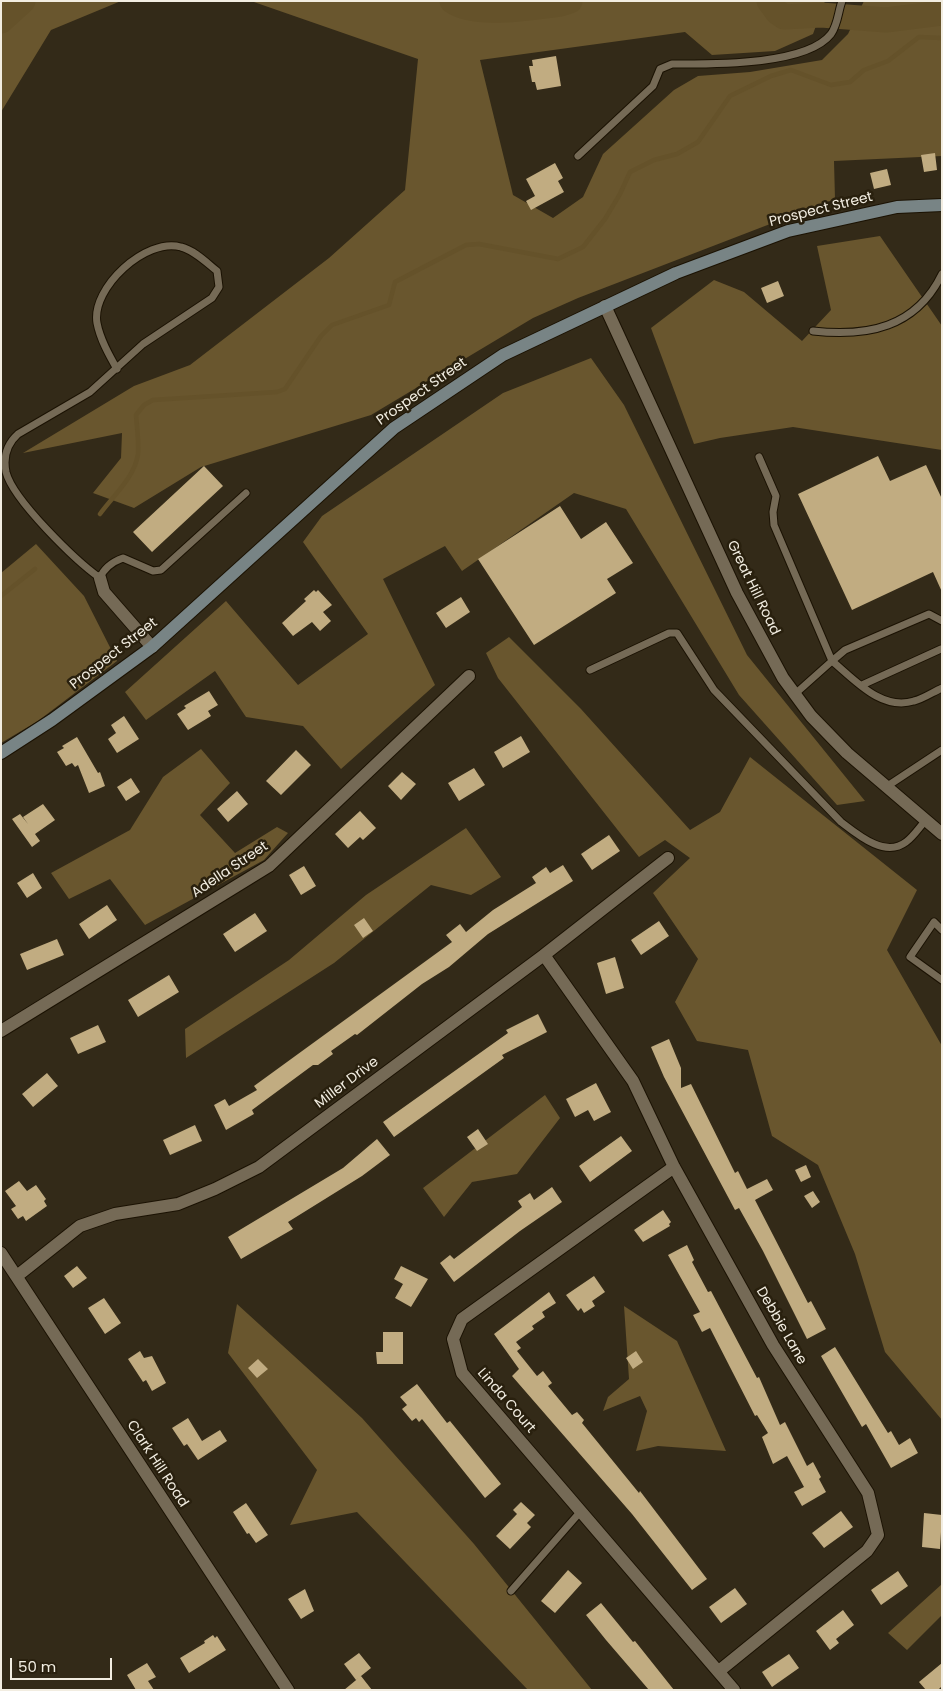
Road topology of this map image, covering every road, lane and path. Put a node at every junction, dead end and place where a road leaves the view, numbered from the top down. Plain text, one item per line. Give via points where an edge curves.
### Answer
1 (841, 4) edge
2 (578, 156) dead end
3 (942, 205) edge
4 (942, 274) edge
5 (605, 306) junction
6 (813, 331) dead end
7 (117, 369) junction
8 (759, 457) dead end
9 (246, 493) dead end
10 (100, 578) junction
11 (942, 621) edge
12 (152, 647) junction
13 (941, 649) edge
14 (832, 661) junction
15 (590, 670) dead end
16 (469, 676) dead end
17 (862, 686) junction
18 (942, 688) edge
19 (795, 694) junction
20 (942, 750) edge
21 (1, 753) edge
22 (885, 788) junction
23 (925, 821) junction
24 (942, 834) edge
25 (668, 858) dead end
26 (942, 930) edge
27 (544, 955) junction
28 (942, 980) edge
29 (1, 1031) edge
30 (674, 1167) junction
31 (1, 1253) edge
32 (17, 1276) junction
33 (581, 1512) junction
34 (511, 1591) dead end
35 (719, 1671) junction
36 (288, 1690) edge
37 (734, 1690) edge

1 - 2 lane via 838,22 830,35 821,42 784,56 726,64 672,64 660,69 653,86
3 - 5 main road, Prospect Street via 897,207 788,231 676,272
4 - 6 lane via 921,304 884,328 841,334
5 - 12 main road, Prospect Street via 503,354 394,428
5 - 19 street, Great Hill Road via 737,593
7 - 7 lane via 143,344 212,298 219,287 216,270 182,247 166,246 149,251 123,267 98,302 97,323
7 - 10 lane via 90,392 18,434 9,443 6,454 6,472 15,492 77,562
8 - 14 lane via 776,496 774,525
9 - 10 lane via 161,570 153,571 122,558 102,572
10 - 12 street via 104,592
11 - 14 lane via 929,614 845,650
12 - 21 main road, Prospect Street
13 - 17 lane
14 - 17 lane
14 - 19 lane
15 - 23 lane via 669,633 677,633 714,690 841,822 858,835 875,844 894,847 907,841
16 - 29 street, Adella Street via 269,866
17 - 18 lane via 884,701 897,704 915,701
19 - 22 street, Great Hill Road via 811,716
20 - 22 lane
22 - 23 street, Great Hill Road
23 - 24 street, Great Hill Road
25 - 27 street, Miller Drive
26 - 28 lane via 934,922 910,957
27 - 30 street, Debbie Lane via 633,1081
27 - 32 street, Miller Drive via 259,1167 178,1204 115,1214 80,1226
30 - 33 street, Linda Court via 462,1319 453,1340 462,1373
30 - 35 street, Debbie Lane via 773,1345 868,1493 878,1535 867,1551
31 - 32 street, Clark Hill Road
32 - 36 street, Clark Hill Road
33 - 34 lane
33 - 35 street, Linda Court
35 - 37 street, Linda Court

